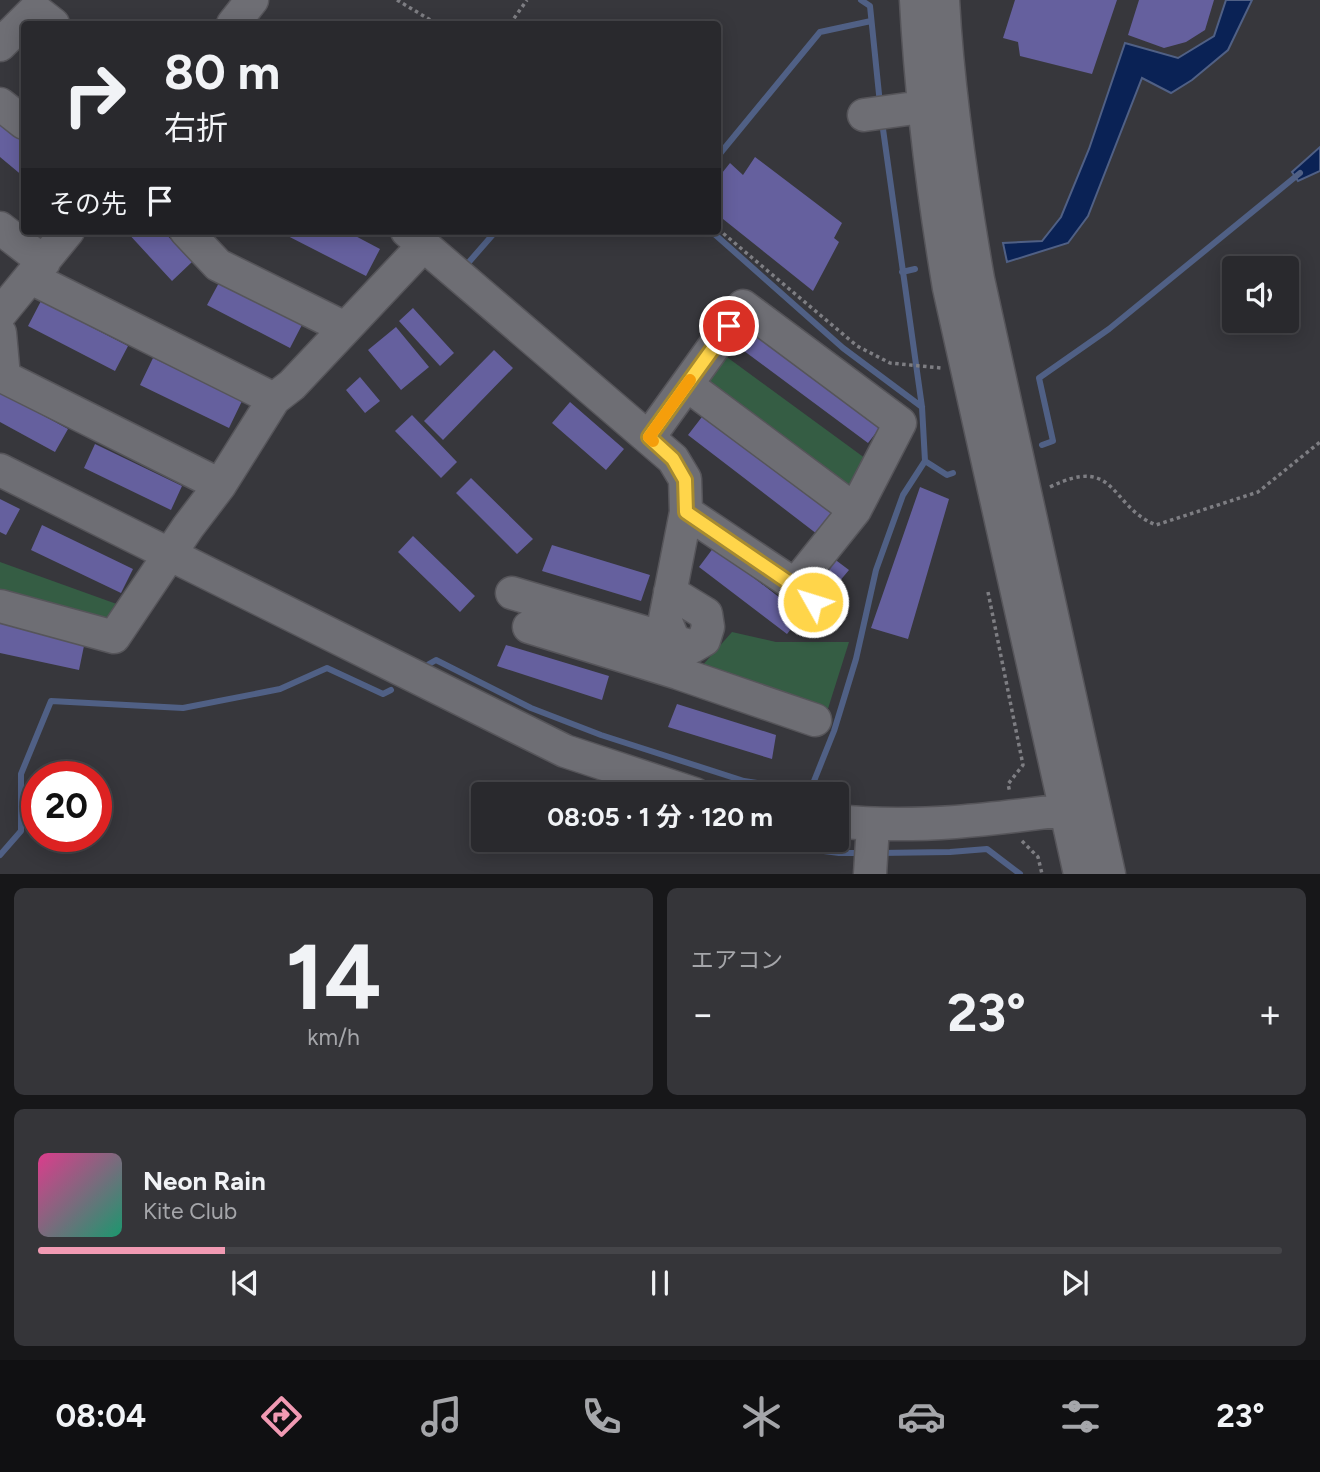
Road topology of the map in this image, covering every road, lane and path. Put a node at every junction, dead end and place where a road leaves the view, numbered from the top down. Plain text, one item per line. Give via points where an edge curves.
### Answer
1 (252, 0) edge
2 (397, 0) edge
3 (527, 0) edge
4 (916, 0) edge
5 (943, 0) edge
6 (235, 21) edge
7 (432, 21) edge
8 (512, 21) edge
9 (21, 28) edge
10 (0, 45) edge
11 (0, 104) edge
12 (939, 105) junction
13 (876, 113) dead end
14 (21, 121) edge
15 (0, 228) edge
16 (721, 232) edge
17 (65, 235) edge
18 (190, 235) edge
19 (415, 238) edge
20 (38, 270) junction
21 (1, 323) edge
22 (345, 328) junction
23 (941, 368) dead end
24 (687, 385) junction
25 (274, 399) junction
26 (649, 437) junction
27 (1320, 442) edge
28 (0, 470) edge
29 (220, 485) junction
30 (1027, 500) junction
31 (855, 510) junction
32 (686, 512) junction
33 (171, 555) junction
34 (512, 593) dead end
35 (0, 606) edge
36 (529, 627) dead end
37 (679, 653) junction
38 (815, 720) dead end
39 (659, 782) edge
40 (1080, 807) junction
41 (849, 831) edge
42 (1021, 836) dead end
43 (872, 850) edge
44 (1042, 873) edge
45 (1080, 873) edge
46 (1109, 873) edge

1 - 6 street
2 - 7 path
3 - 8 path
4 - 12 street via 918,49
5 - 12 street
9 - 10 street
11 - 14 street
12 - 13 street
12 - 30 street via 964,201
12 - 40 street via 936,208 949,288
15 - 20 street
16 - 23 path via 857,346 890,363
17 - 20 street
18 - 22 street via 218,265
19 - 22 street
19 - 26 street
20 - 21 street
20 - 25 street
21 - 29 street via 4,377
22 - 25 street
24 - 26 street
24 - 31 street
24 - 31 street via 743,306 811,356 900,423
25 - 29 street
26 - 32 street via 673,459 685,480
27 - 30 path via 1258,492 1156,525 1142,519 1111,486 1091,476 1070,477
28 - 33 street
29 - 33 street
30 - 40 street
31 - 32 street via 804,594
32 - 37 street via 665,619
33 - 35 street via 114,637
33 - 39 street via 565,751
34 - 37 street
36 - 37 street
37 - 38 street
40 - 43 street via 1007,818
40 - 45 street
40 - 46 street
41 - 43 street
42 - 44 path via 1038,857

